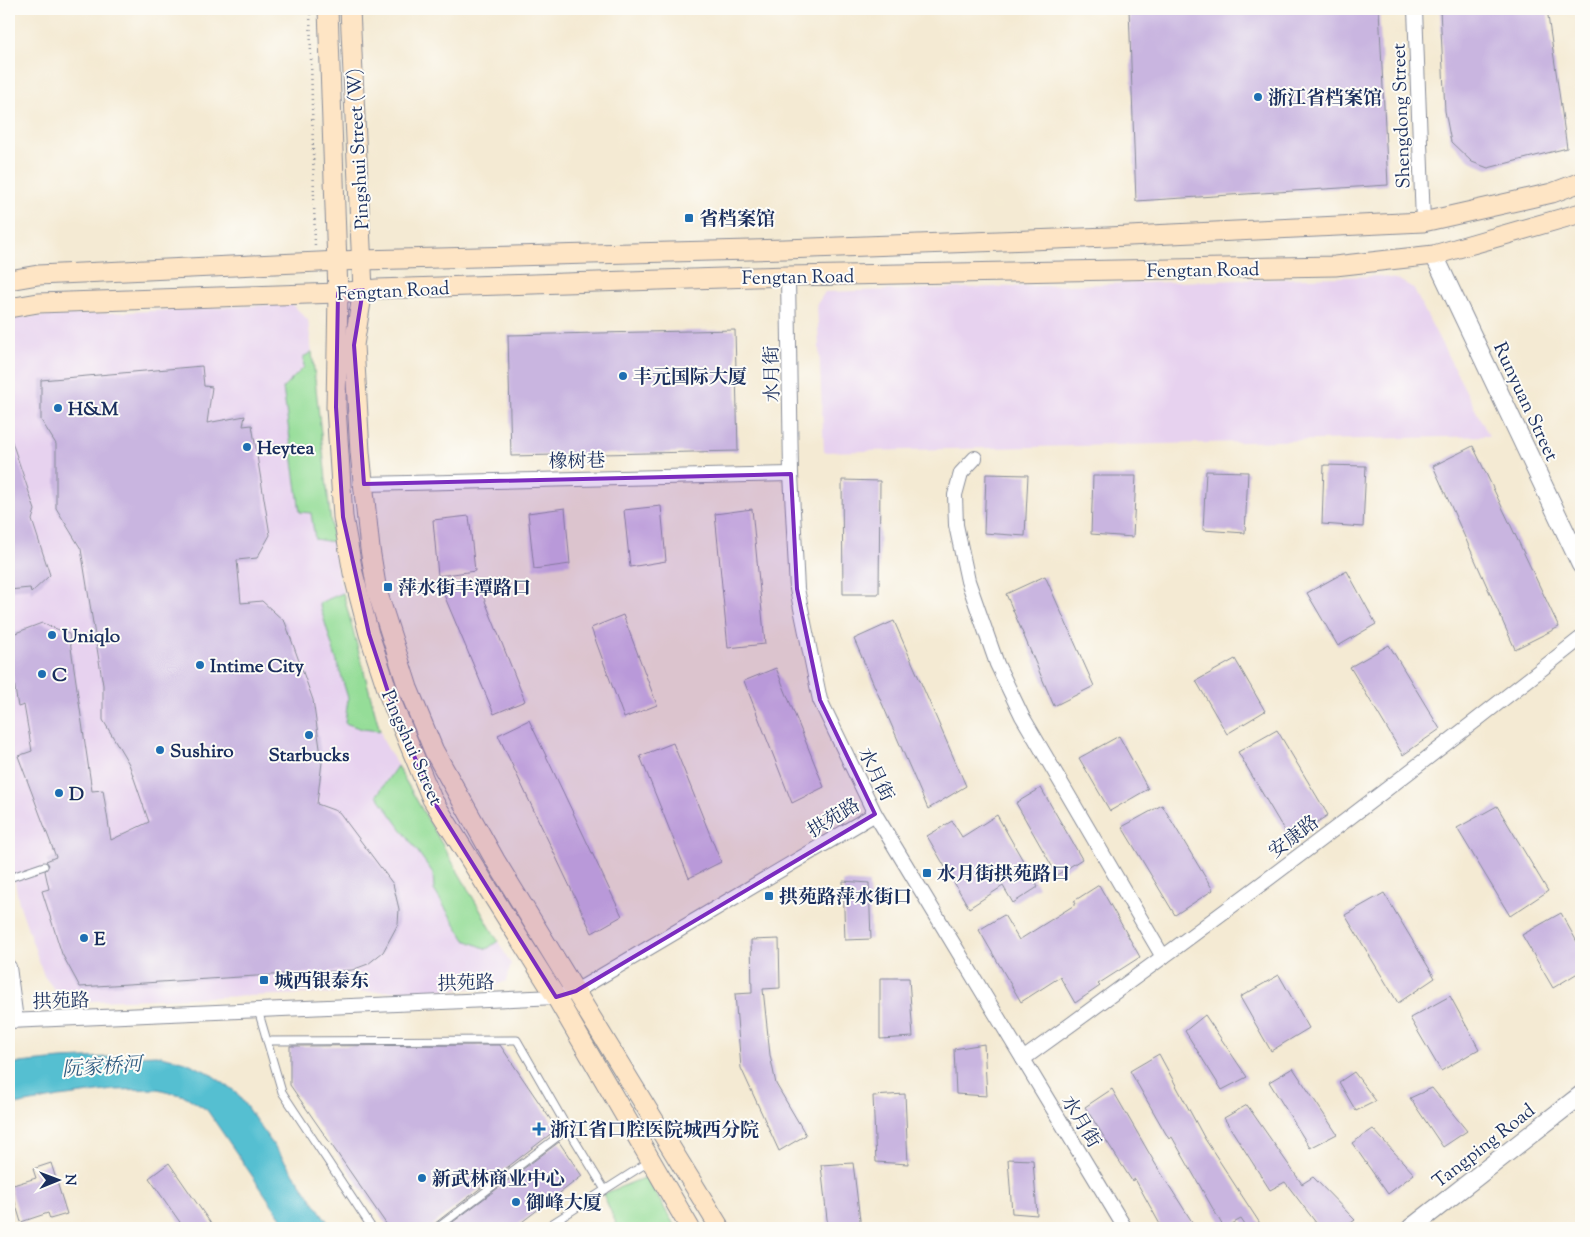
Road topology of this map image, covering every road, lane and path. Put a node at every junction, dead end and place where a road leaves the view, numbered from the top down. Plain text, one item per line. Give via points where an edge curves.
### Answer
1 (310, 9) edge
2 (328, 9) edge
3 (350, 9) edge
4 (1415, 9) edge
5 (1581, 182) edge
6 (1581, 213) edge
7 (1423, 222) junction
8 (1434, 255) junction
9 (362, 260) junction
10 (336, 262) junction
11 (315, 263) junction
12 (788, 276) junction
13 (9, 280) edge
14 (363, 290) junction
15 (338, 293) junction
16 (9, 308) edge
17 (975, 458) dead end
18 (791, 474) junction
19 (364, 484) junction
20 (1581, 565) edge
21 (1581, 638) edge
22 (875, 814) junction
23 (44, 866) dead end
24 (9, 878) edge
25 (1163, 957) junction
26 (9, 967) edge
27 (576, 991) junction
28 (556, 997) junction
29 (258, 1010) junction
30 (12, 1021) edge
31 (267, 1041) junction
32 (1023, 1059) junction
33 (1581, 1095) edge
34 (568, 1129) junction
35 (650, 1161) dead end
36 (605, 1190) junction
37 (372, 1228) edge
38 (437, 1228) edge
39 (545, 1228) edge
40 (690, 1228) edge
41 (720, 1228) edge
42 (1125, 1228) edge
43 (1411, 1228) edge

1 - 11 path
2 - 10 main road, Pingshui Street (W)
3 - 9 main road, Pingshui Street (W)
4 - 7 street, Shengdong Street
5 - 7 main road, Fengtan Road via 1543,195
6 - 8 main road, Fengtan Road
7 - 9 main road, Fengtan Road via 805,248
8 - 12 main road, Fengtan Road via 1335,266
8 - 20 street, Runyuan Street
9 - 10 main road, Fengtan Road
9 - 14 main road, Pingshui Street (W)
10 - 11 main road, Fengtan Road
10 - 15 main road, Pingshui Street
11 - 13 main road, Fengtan Road via 38,275
12 - 14 main road, Fengtan Road
12 - 18 street, 水月街
14 - 15 main road, Fengtan Road
14 - 19 main road, Pingshui Street via 354,345
15 - 16 main road, Fengtan Road via 38,303
15 - 28 main road, Pingshui Street via 336,407 343,516 369,634 390,698 432,799
17 - 25 street via 960,473 955,495 956,525 968,581 997,664 1022,716
18 - 19 street, 橡树巷
18 - 22 street, 水月街 via 797,589 820,700
19 - 27 main road, Pingshui Street via 377,591 408,688 434,751 495,860
21 - 25 street, 安康路 via 1449,743
22 - 27 street, 拱苑路
22 - 32 street, 水月街
23 - 24 lane
25 - 32 street, 安康路
26 - 30 street
27 - 28 street, 拱苑路
27 - 41 main road, Pingshui Street
28 - 29 street, 拱苑路
28 - 40 main road, Pingshui Street
29 - 30 street, 拱苑路
29 - 31 lane
31 - 34 lane via 517,1040
31 - 37 lane via 282,1092
32 - 42 street, 水月街
33 - 43 street, Tangping Road
34 - 36 lane
34 - 38 lane
35 - 36 lane
36 - 39 lane

